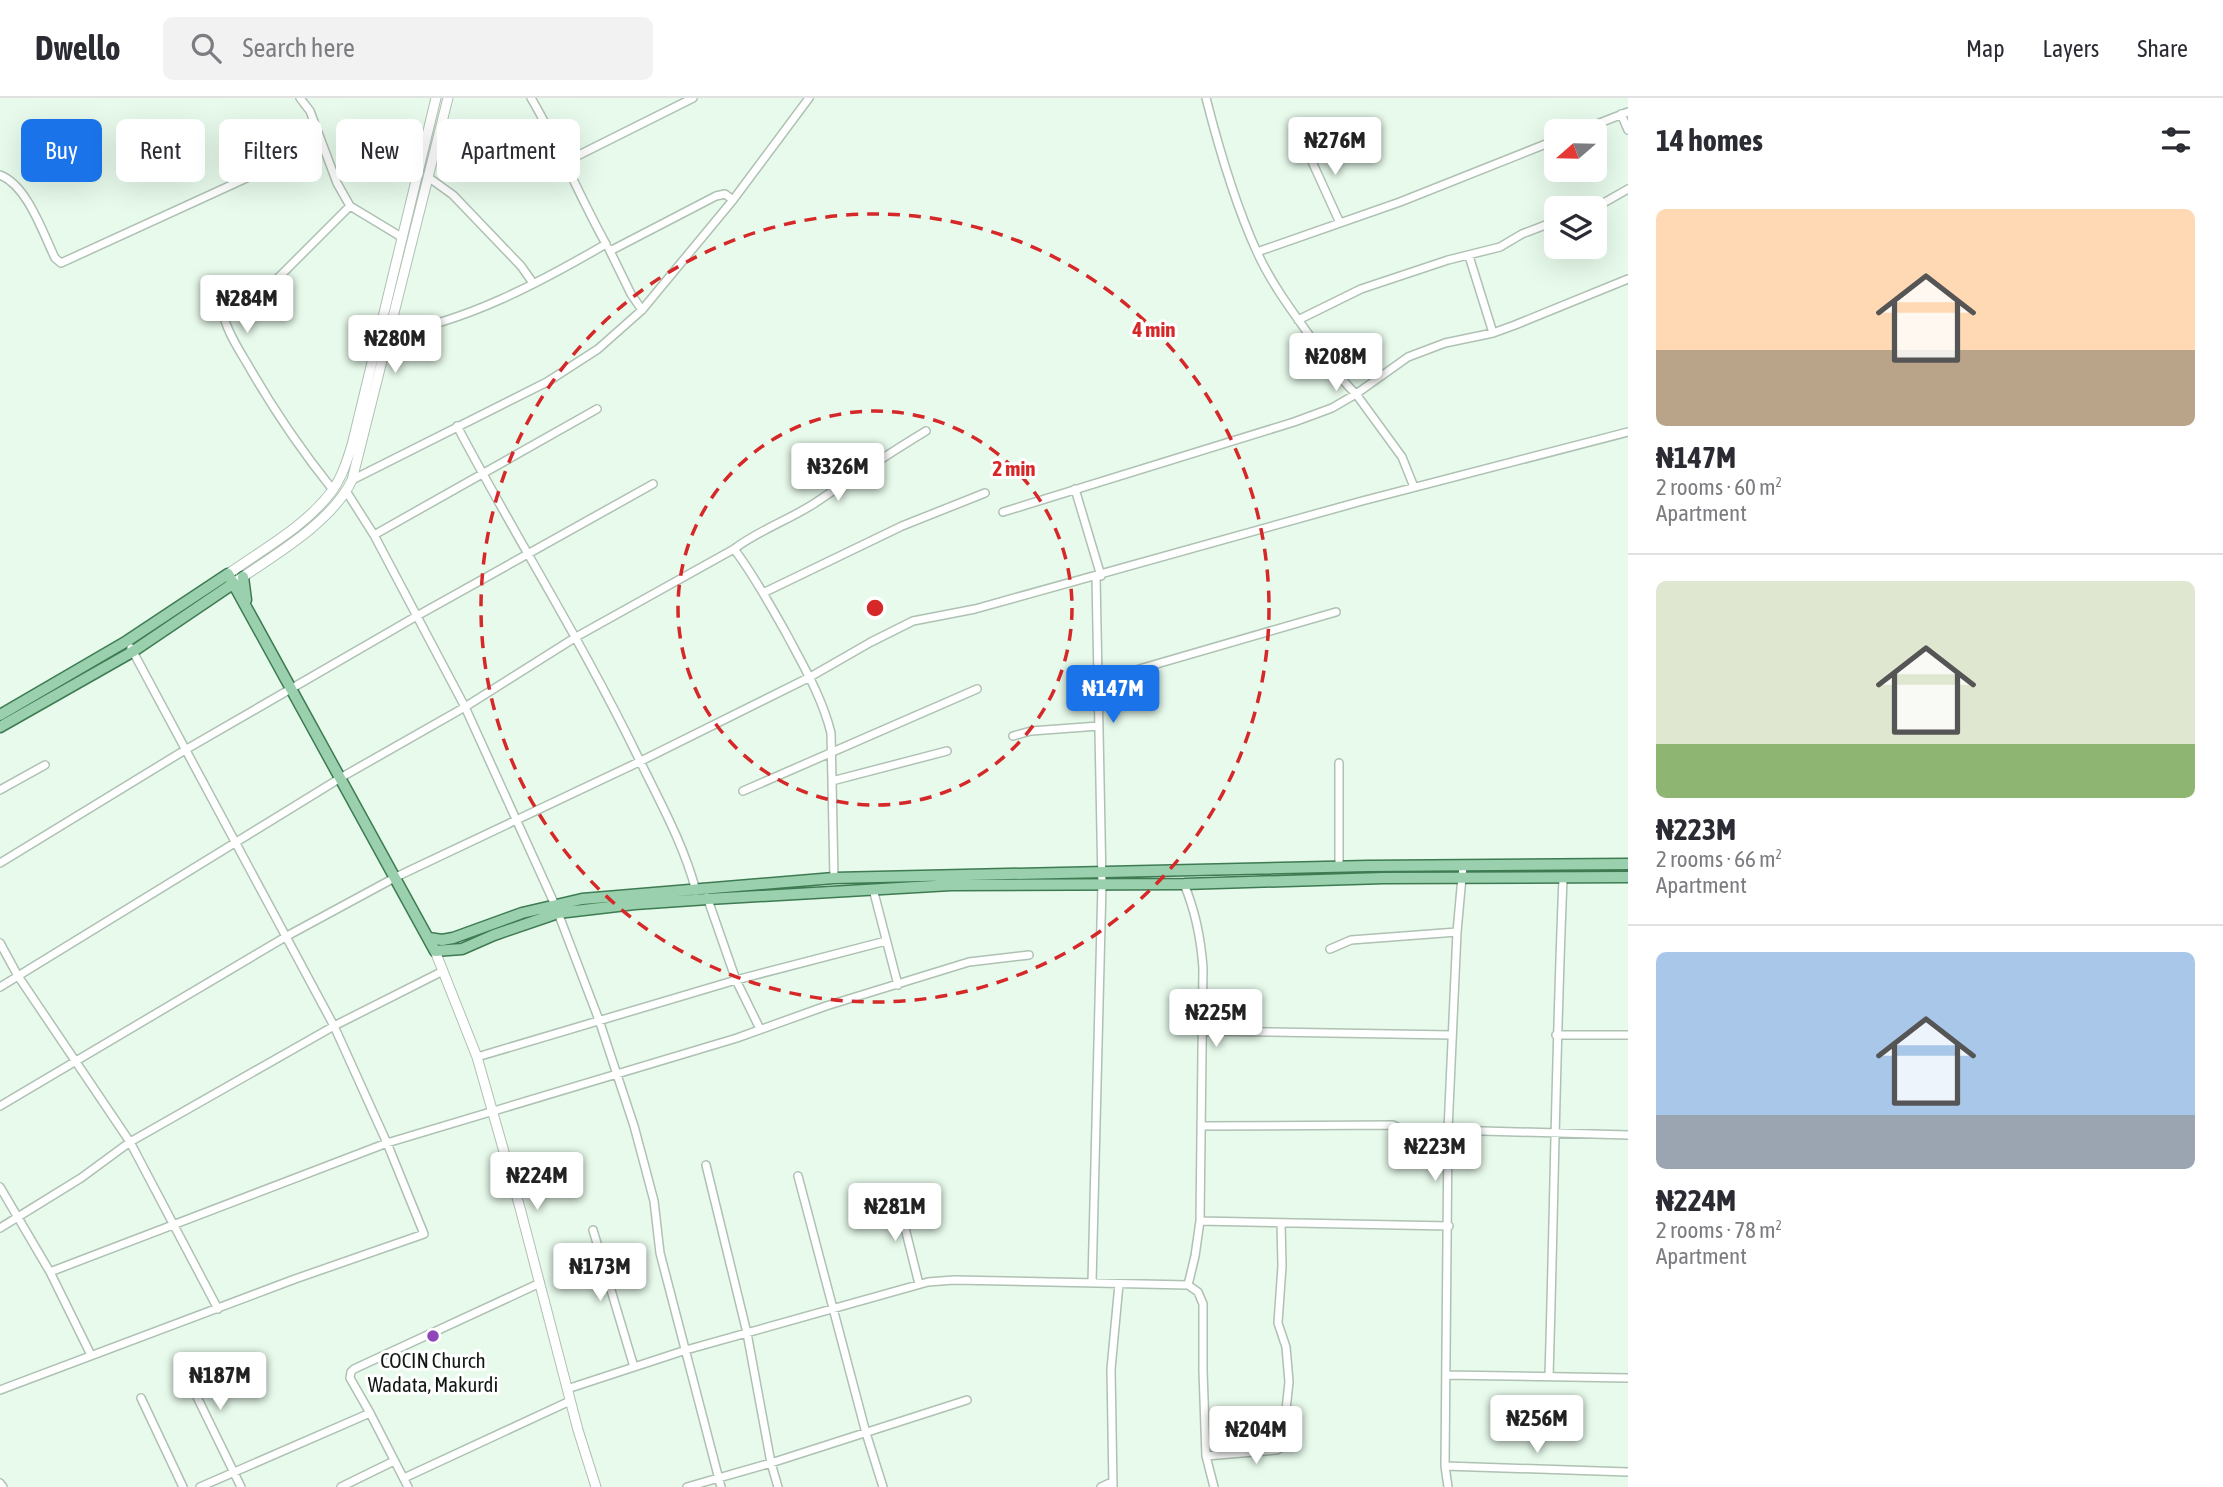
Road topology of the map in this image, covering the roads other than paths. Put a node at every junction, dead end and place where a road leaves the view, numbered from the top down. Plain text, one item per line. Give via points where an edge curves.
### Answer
1 (300, 98) edge
2 (436, 98) edge
3 (448, 98) edge
4 (531, 98) edge
5 (693, 98) edge
6 (809, 98) edge
7 (1206, 98) edge
8 (1625, 113) edge
9 (313, 119) edge
10 (544, 119) edge
11 (1607, 120) edge
12 (1628, 130) edge
13 (1304, 144) dead end
14 (1544, 145) edge
15 (322, 146) edge
16 (580, 154) edge
17 (0, 176) edge
18 (428, 177) junction
19 (238, 182) edge
20 (575, 182) edge
21 (1628, 189) edge
22 (733, 200) junction
23 (1607, 201) edge
24 (350, 206) junction
25 (1340, 223) junction
26 (1544, 226) edge
27 (403, 239) junction
28 (608, 248) junction
29 (1257, 252) junction
30 (1469, 256) junction
31 (1628, 279) edge
32 (533, 283) junction
33 (642, 310) junction
34 (1298, 320) junction
35 (1493, 333) junction
36 (390, 334) junction
37 (1356, 394) junction
38 (597, 409) dead end
39 (457, 426) junction
40 (926, 431) dead end
41 (1628, 432) edge
42 (483, 475) junction
43 (352, 480) junction
44 (653, 484) dead end
45 (1414, 487) junction
46 (1075, 489) junction
47 (333, 490) junction
48 (346, 491) junction
49 (985, 493) dead end
50 (1003, 512) dead end
51 (374, 535) junction
52 (734, 549) junction
53 (527, 554) junction
54 (1099, 576) junction
55 (235, 578) junction
56 (221, 592) junction
57 (763, 593) junction
58 (247, 606) junction
59 (1336, 612) dead end
60 (415, 617) junction
61 (576, 637) junction
62 (127, 641) junction
63 (132, 652) junction
64 (810, 677) junction
65 (1098, 681) junction
66 (292, 689) junction
67 (977, 689) dead end
68 (465, 708) junction
69 (0, 715) edge
70 (1099, 726) junction
71 (0, 727) edge
72 (1013, 736) dead end
73 (185, 750) junction
74 (947, 751) dead end
75 (831, 753) junction
76 (641, 761) junction
77 (1339, 763) dead end
78 (45, 765) dead end
79 (342, 777) junction
80 (832, 781) junction
81 (0, 790) edge
82 (743, 791) dead end
83 (516, 821) junction
84 (236, 842) junction
85 (0, 863) edge
86 (1628, 864) edge
87 (1339, 866) junction
88 (1462, 872) junction
89 (396, 877) junction
90 (1628, 877) edge
91 (834, 878) junction
92 (1102, 878) junction
93 (1563, 879) junction
94 (1184, 884) junction
95 (873, 889) junction
96 (701, 894) junction
97 (556, 909) junction
98 (1457, 932) junction
99 (287, 936) junction
100 (429, 938) junction
101 (886, 941) junction
102 (0, 943) edge
103 (1330, 949) dead end
104 (435, 951) junction
105 (1029, 955) dead end
106 (443, 971) junction
107 (19, 976) junction
108 (736, 980) junction
109 (898, 985) junction
110 (0, 987) edge
111 (599, 1020) junction
112 (334, 1026) junction
113 (760, 1029) junction
114 (1202, 1031) junction
115 (1452, 1035) junction
116 (1556, 1035) junction
117 (1628, 1035) edge
118 (477, 1057) junction
119 (75, 1062) junction
120 (617, 1073) junction
121 (0, 1106) edge
122 (492, 1112) junction
123 (1201, 1126) junction
124 (1449, 1128) junction
125 (1557, 1134) junction
126 (1628, 1135) edge
127 (130, 1142) junction
128 (387, 1143) junction
129 (706, 1165) dead end
130 (798, 1176) dead end
131 (0, 1187) edge
132 (897, 1196) dead end
133 (19, 1217) junction
134 (1200, 1221) junction
135 (172, 1223) junction
136 (1281, 1223) junction
137 (1449, 1226) junction
138 (0, 1228) edge
139 (593, 1230) dead end
140 (50, 1272) junction
141 (540, 1283) junction
142 (1092, 1283) junction
143 (919, 1284) junction
144 (1119, 1284) junction
145 (1188, 1285) junction
146 (834, 1308) junction
147 (218, 1309) junction
148 (747, 1333) junction
149 (686, 1350) junction
150 (91, 1355) junction
151 (257, 1357) dead end
152 (634, 1367) junction
153 (1446, 1375) junction
154 (1549, 1376) junction
155 (1628, 1378) edge
156 (567, 1389) junction
157 (0, 1390) edge
158 (141, 1398) dead end
159 (967, 1400) dead end
160 (570, 1401) junction
161 (370, 1413) junction
162 (866, 1433) junction
163 (1206, 1456) junction
164 (394, 1461) junction
165 (771, 1463) junction
166 (1445, 1466) junction
167 (1628, 1472) edge
168 (234, 1474) junction
169 (404, 1478) junction
170 (718, 1478) junction
171 (1112, 1485) edge
172 (183, 1487) edge
173 (200, 1487) edge
174 (241, 1487) edge
175 (341, 1487) edge
176 (408, 1487) edge
177 (596, 1487) edge
178 (687, 1487) edge
179 (721, 1487) edge
180 (778, 1487) edge
181 (883, 1487) edge
182 (1101, 1487) edge
183 (1214, 1487) edge
184 (1448, 1487) edge

1 - 9 street
2 - 27 street
3 - 18 street
4 - 10 street
5 - 16 street
6 - 22 street
7 - 29 street via 1219,149
8 - 11 street
8 - 12 street
13 - 25 street
14 - 25 street
15 - 24 street
17 - 19 street via 20,189 61,263
18 - 32 street via 453,195
18 - 36 street
20 - 28 street
21 - 23 street
22 - 28 street via 726,194 716,196
22 - 33 street
24 - 27 street
24 - 47 street via 270,286 224,317 276,412
25 - 29 street
26 - 30 street
27 - 47 street via 352,445
28 - 32 street
28 - 33 street
29 - 34 street
30 - 34 street via 1361,289
30 - 35 street
31 - 35 street
32 - 36 street via 432,325
33 - 39 street via 598,349 547,382
34 - 37 street
35 - 37 street via 1408,357
36 - 43 street
37 - 45 street via 1402,457
37 - 46 street via 1294,422
38 - 42 street
39 - 42 street
39 - 43 street
40 - 52 street
41 - 45 street
42 - 51 street
42 - 53 street
43 - 48 street
44 - 53 street
45 - 54 street
46 - 50 street
46 - 54 street
47 - 55 street
48 - 51 street
48 - 55 street via 302,535
49 - 57 street via 902,526
51 - 60 street
52 - 57 street
52 - 61 street
53 - 60 street
53 - 61 street
54 - 64 street via 913,621
54 - 65 street
55 - 56 main road
55 - 58 main road
55 - 62 main road
56 - 58 main road
56 - 63 main road
57 - 64 street
58 - 66 main road
59 - 65 street
60 - 66 street
60 - 68 street
61 - 68 street
61 - 76 street
62 - 63 street
62 - 69 main road
63 - 71 main road
63 - 73 street
64 - 75 street via 827,715
64 - 76 street
65 - 70 street
66 - 73 street
66 - 79 main road
67 - 75 street
68 - 79 street
68 - 83 street
70 - 72 street
70 - 92 street
73 - 84 street
73 - 85 street
74 - 80 street
75 - 80 street
75 - 82 street
76 - 83 street
76 - 96 street
77 - 87 street
78 - 81 street
79 - 84 street
79 - 89 main road
80 - 91 street
83 - 89 street
83 - 97 street
84 - 99 street
84 - 107 street
86 - 88 main road
87 - 88 main road
87 - 92 main road
88 - 93 main road
88 - 94 main road
88 - 98 street
89 - 99 street
89 - 100 main road
90 - 93 main road
91 - 92 main road
91 - 96 main road
92 - 94 main road
92 - 95 main road
92 - 142 street
93 - 116 street
94 - 114 street via 1202,950
95 - 96 main road
95 - 101 street
96 - 97 main road via 582,899
96 - 108 street
97 - 100 main road via 453,938
97 - 104 main road via 462,949
97 - 111 street
98 - 103 street via 1351,940
98 - 115 street
99 - 112 street
99 - 119 street
100 - 104 main road
101 - 108 street
101 - 109 street
102 - 107 street
104 - 106 street
105 - 109 street via 969,962
106 - 112 street
106 - 118 street
107 - 110 street
107 - 119 street
108 - 111 street
108 - 113 street
109 - 113 street
111 - 118 street
111 - 120 street
112 - 127 street
112 - 128 street
113 - 120 street
114 - 115 street
114 - 123 street
115 - 124 street
116 - 117 street
116 - 125 street
118 - 122 street
119 - 121 street
119 - 127 street
120 - 122 street
120 - 149 street via 651,1190 660,1253
122 - 128 street
122 - 141 street
123 - 124 street via 1392,1125 1414,1133
123 - 134 street
124 - 125 street
124 - 137 street
125 - 126 street
125 - 154 street
127 - 133 street
127 - 135 street
128 - 135 street
128 - 147 street via 424,1236
129 - 148 street
130 - 146 street
131 - 133 street
132 - 143 street
133 - 138 street
133 - 140 street
134 - 136 street
134 - 145 street
135 - 140 street
135 - 147 street
136 - 137 street
136 - 163 street via 1278,1323 1289,1382 1282,1447
137 - 153 street
139 - 152 street
140 - 150 street
141 - 156 street
141 - 161 street via 354,1369 351,1378
142 - 143 street via 954,1280
142 - 144 street
143 - 146 street
144 - 145 street
144 - 171 street via 1111,1369
145 - 163 street via 1198,1292 1203,1304
146 - 148 street
146 - 162 street
147 - 150 street
148 - 149 street
148 - 165 street
149 - 152 street
149 - 170 street
150 - 157 street
151 - 168 street via 205,1380 197,1390
152 - 156 street
153 - 154 street
153 - 166 street
154 - 155 street
156 - 160 street
158 - 172 street
159 - 162 street
160 - 169 street
160 - 177 street
161 - 164 street
161 - 168 street
162 - 165 street
162 - 181 street
163 - 183 street
164 - 169 street
164 - 175 street
165 - 170 street
165 - 180 street
166 - 167 street
166 - 184 street
168 - 173 street
168 - 174 street
169 - 176 street
170 - 178 street
170 - 179 street
171 - 182 street

